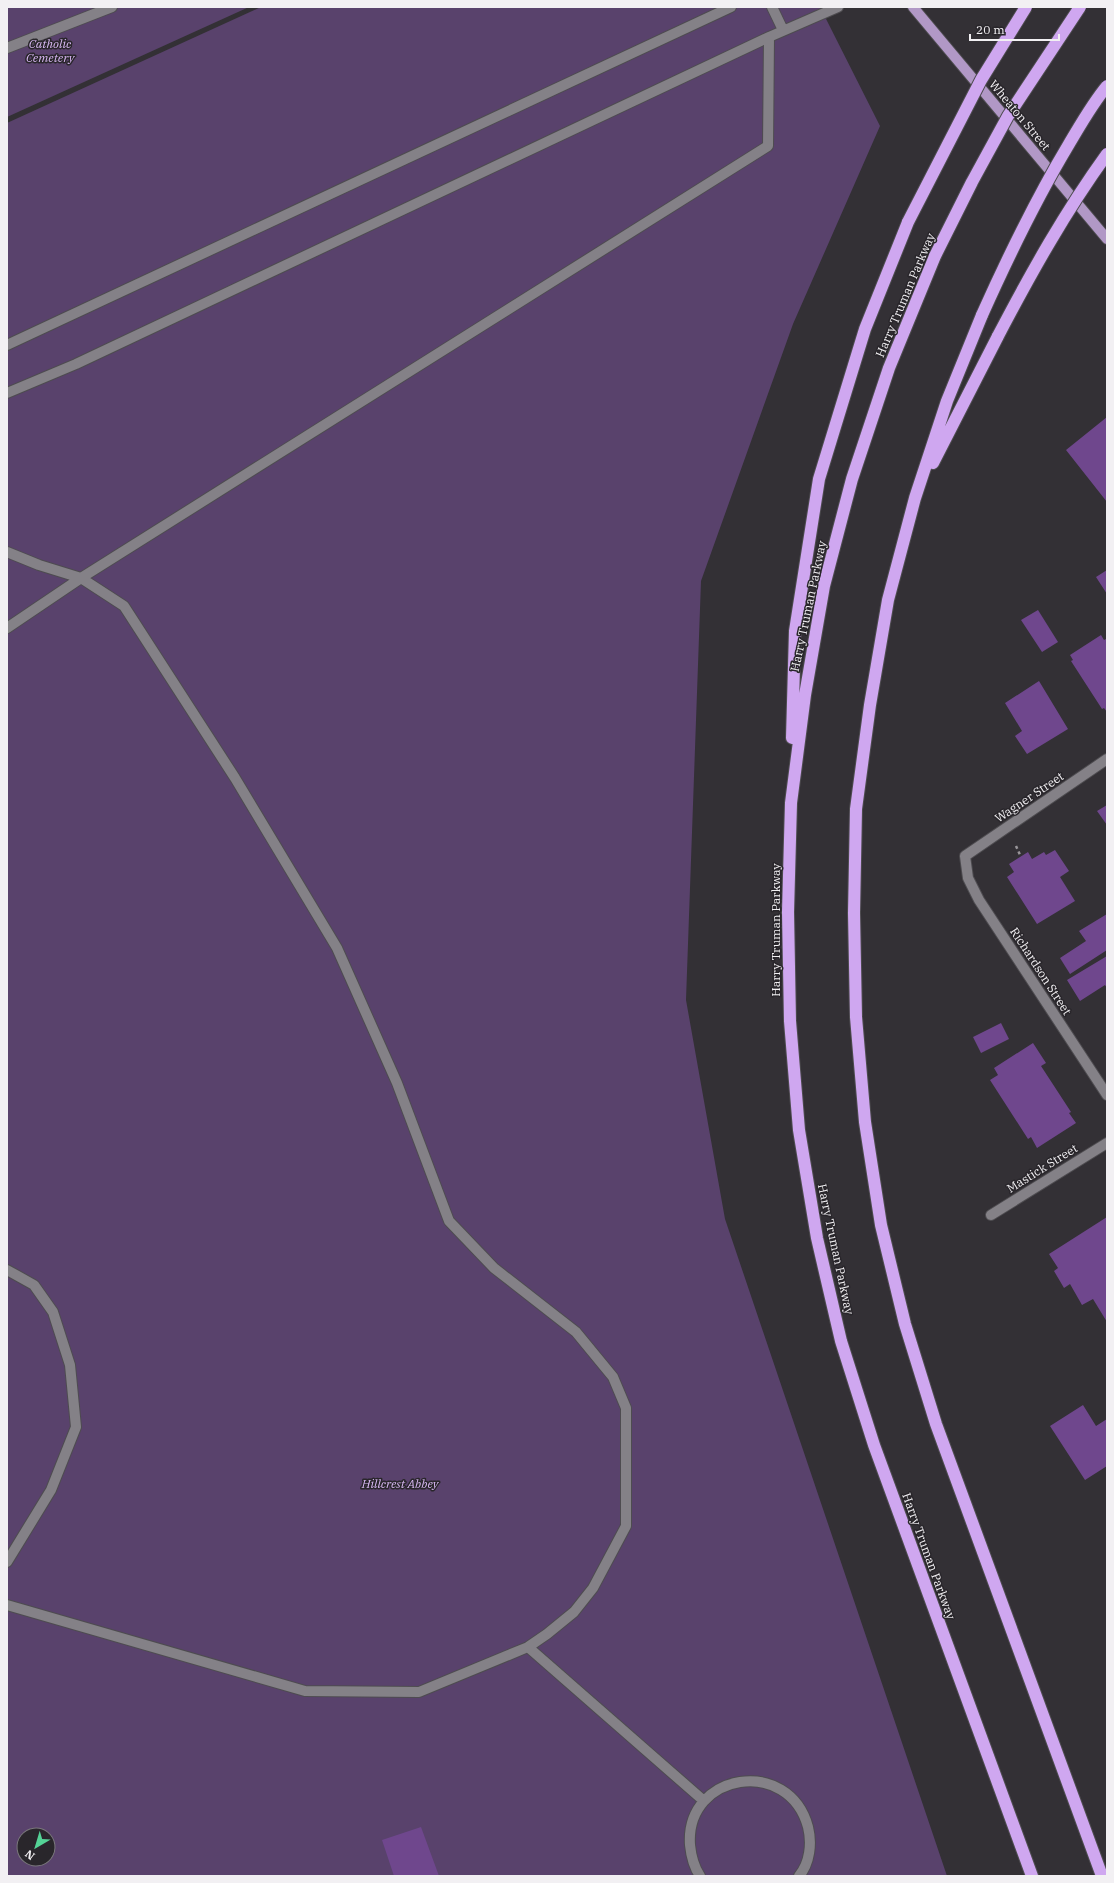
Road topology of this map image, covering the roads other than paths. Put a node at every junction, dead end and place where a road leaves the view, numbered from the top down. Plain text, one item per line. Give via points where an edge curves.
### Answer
1 (112, 7) edge
2 (731, 7) edge
3 (772, 7) edge
4 (838, 7) edge
5 (913, 7) edge
6 (1026, 7) edge
7 (1080, 7) edge
8 (783, 30) junction
9 (769, 37) junction
10 (7, 48) edge
11 (1107, 86) edge
12 (1107, 154) edge
13 (1107, 239) edge
14 (7, 344) edge
15 (7, 394) edge
16 (915, 498) junction
17 (7, 552) edge
18 (81, 578) junction
19 (7, 628) edge
20 (1107, 759) edge
21 (791, 803) junction
22 (965, 856) joint
23 (1107, 1095) edge
24 (1107, 1143) edge
25 (991, 1215) dead end
26 (7, 1270) edge
27 (7, 1562) edge
28 (7, 1605) edge
29 (528, 1647) junction
30 (704, 1801) junction
31 (700, 1876) edge
32 (799, 1876) edge
33 (1032, 1876) edge
34 (1102, 1876) edge

1 - 10 street
2 - 14 street
3 - 8 street
4 - 8 street
5 - 13 main road, Wheaton Street
6 - 21 highway, bridge via 980,80 908,222 865,329 819,479 795,631
7 - 21 highway, Harry Truman Parkway, bridge via 1008,116 972,182 935,256 889,368 852,479 824,586 805,695
8 - 9 street
9 - 15 street via 76,364
9 - 18 street via 768,146
11 - 16 highway, bridge via 1095,100 1054,169 1015,242 947,401
12 - 16 highway, bridge via 1078,194 1036,263
16 - 34 highway via 888,600 856,809 856,1017 865,1122 881,1225 905,1324 936,1424
17 - 18 street
18 - 19 street
18 - 29 street via 124,606 235,778 337,948 397,1083 449,1221 494,1268 576,1332 613,1377 626,1408 626,1526 593,1588 574,1612
20 - 22 street, Wagner Street
21 - 33 highway, Harry Truman Parkway via 788,912 790,1021 799,1130 817,1238 841,1341 874,1446
22 - 23 street, Richardson Street via 968,878 979,900
24 - 25 street, Mastick Street
26 - 27 street via 34,1285 53,1312 70,1365 76,1426 51,1490
28 - 29 street via 305,1691 419,1692
29 - 30 street
30 - 31 street via 694,1816 689,1836 691,1856
30 - 32 street via 721,1787 740,1781 759,1781 778,1787 794,1799 805,1815 810,1834 809,1854

